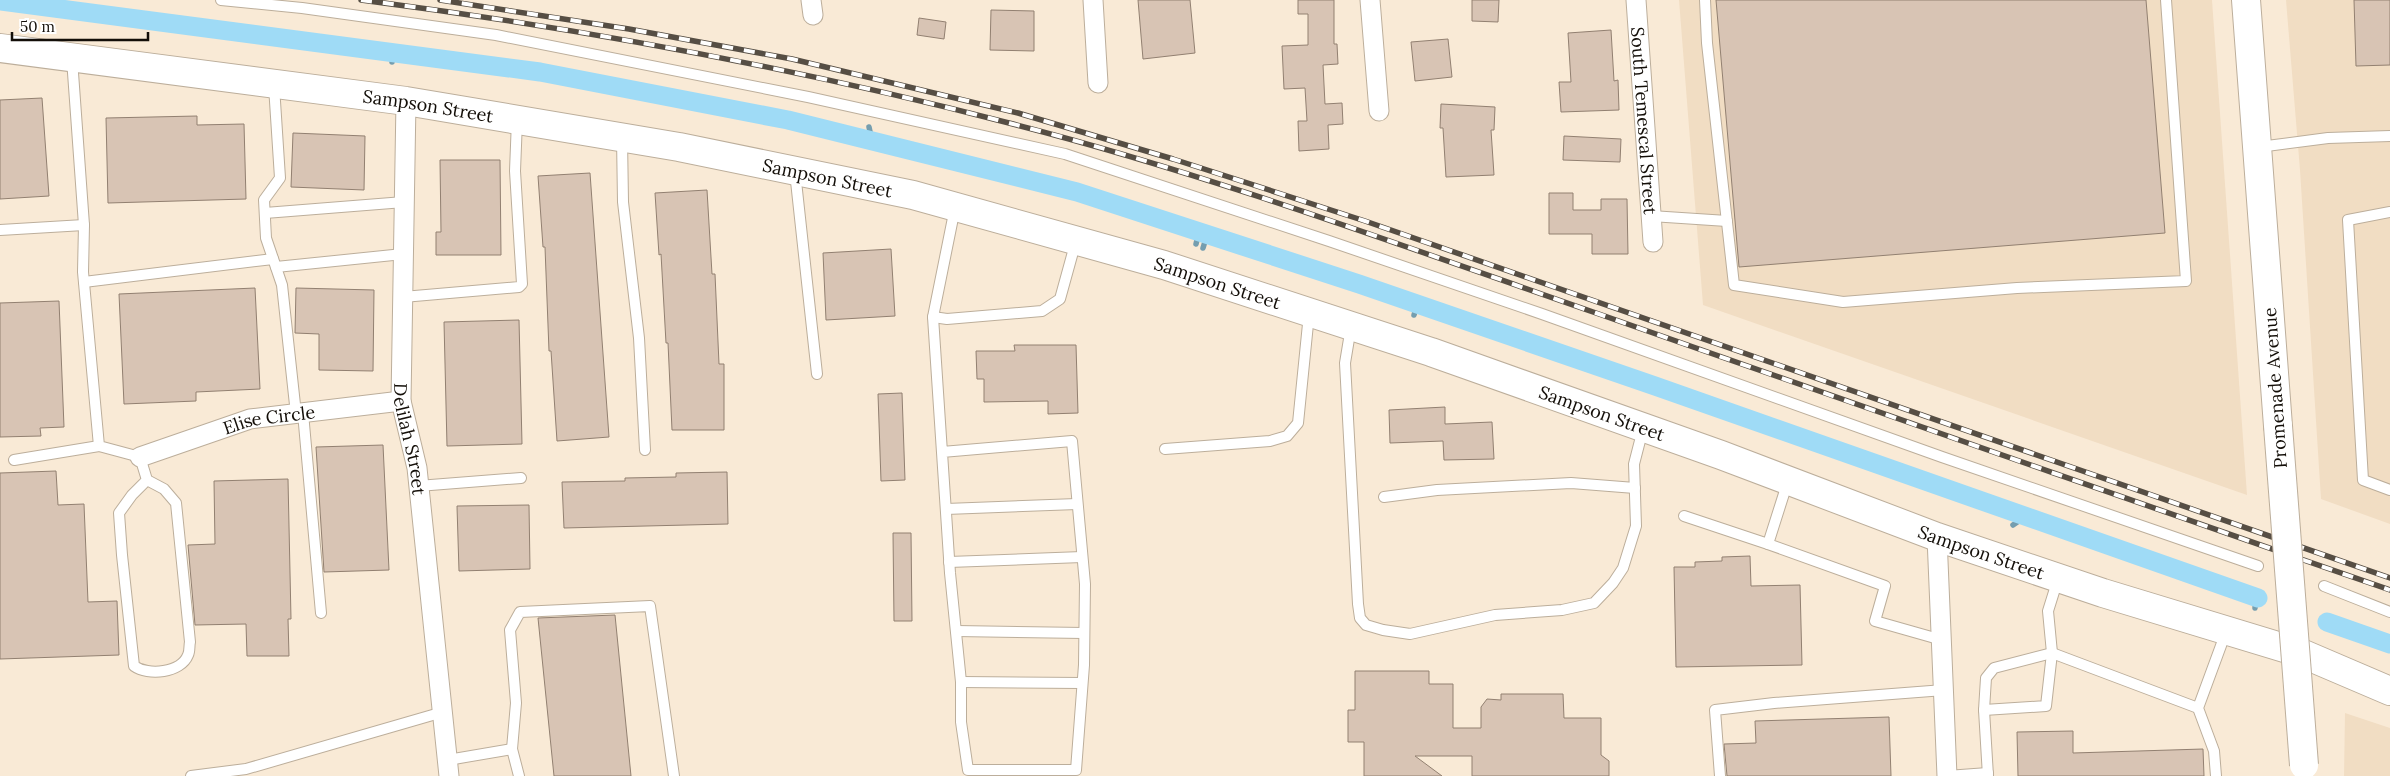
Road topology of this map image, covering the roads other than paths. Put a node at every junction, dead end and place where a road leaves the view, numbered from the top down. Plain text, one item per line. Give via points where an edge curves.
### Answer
1 (221, 0) edge
2 (1093, 0) edge
3 (1370, 0) edge
4 (1636, 0) edge
5 (1705, 0) edge
6 (2166, 0) edge
7 (2246, 0) edge
8 (0, 48) edge
9 (72, 58) junction
10 (1098, 83) dead end
11 (274, 84) junction
12 (406, 101) junction
13 (1379, 111) dead end
14 (517, 120) junction
15 (2390, 136) edge
16 (622, 137) junction
17 (2257, 148) junction
18 (795, 171) junction
19 (404, 202) junction
20 (955, 207) junction
21 (2390, 212) edge
22 (265, 213) junction
23 (1651, 216) junction
24 (1727, 221) junction
25 (84, 225) junction
26 (0, 230) edge
27 (1076, 241) junction
28 (1653, 242) dead end
29 (403, 254) junction
30 (275, 263) junction
31 (84, 282) junction
32 (403, 297) junction
33 (1309, 313) junction
34 (933, 317) junction
35 (1351, 326) junction
36 (817, 374) dead end
37 (401, 401) junction
38 (300, 413) junction
39 (1644, 428) junction
40 (100, 446) junction
41 (1165, 449) dead end
42 (645, 450) dead end
43 (942, 452) junction
44 (140, 457) junction
45 (14, 460) dead end
46 (521, 478) dead end
47 (147, 480) junction
48 (1788, 480) junction
49 (418, 486) junction
50 (1635, 488) junction
51 (2390, 490) edge
52 (1384, 497) dead end
53 (1077, 504) junction
54 (946, 509) junction
55 (1684, 516) dead end
56 (1937, 537) junction
57 (1768, 544) junction
58 (1082, 557) junction
59 (949, 562) junction
60 (2258, 566) dead end
61 (2058, 578) junction
62 (2324, 586) dead end
63 (2390, 612) edge
64 (321, 614) dead end
65 (956, 631) junction
66 (2226, 631) junction
67 (1084, 633) junction
68 (1942, 640) junction
69 (2052, 653) junction
70 (961, 682) junction
71 (1082, 682) junction
72 (1944, 690) junction
73 (2390, 691) edge
74 (2198, 708) junction
75 (1984, 710) junction
76 (443, 712) junction
77 (512, 749) junction
78 (449, 768) edge
79 (2304, 770) edge
80 (247, 773) edge
81 (1988, 774) edge
82 (191, 776) edge
83 (519, 776) edge
84 (674, 776) edge
85 (1720, 776) edge
86 (1947, 776) edge
87 (2216, 776) edge

1 - 60 lane via 496,35 808,97 1065,154 1542,314
2 - 10 street
3 - 13 street
4 - 23 street, South Temescal Street
5 - 24 lane
6 - 24 lane via 2186,280 2016,288 1843,302 1734,285
7 - 17 street, Promenade Avenue
8 - 9 street, Sampson Street
9 - 11 street, Sampson Street
9 - 25 lane
11 - 12 street, Sampson Street
11 - 22 lane via 280,178 264,200
12 - 14 street, Sampson Street
12 - 19 street, Delilah Street
14 - 16 street, Sampson Street
14 - 32 lane via 515,171 522,284 519,287
15 - 17 lane via 2328,138
16 - 18 street, Sampson Street
16 - 42 lane via 624,202 639,338
17 - 79 street, Promenade Avenue, bridge
18 - 20 street, Sampson Street
18 - 36 lane
19 - 22 lane
19 - 29 street, Delilah Street
20 - 27 street, Sampson Street
20 - 34 lane
21 - 51 lane via 2348,220 2363,480
22 - 30 lane via 266,238
23 - 24 lane
23 - 28 street, South Temescal Street
25 - 26 lane
25 - 31 lane
27 - 33 street, Sampson Street
27 - 34 lane via 1060,299 1042,311 947,319
29 - 30 lane
29 - 32 street, Delilah Street
30 - 31 lane
30 - 38 lane via 282,285
31 - 40 lane
32 - 37 street, Delilah Street
33 - 35 street, Sampson Street
33 - 41 lane via 1298,422 1287,436 1270,441
34 - 43 lane
35 - 39 street, Sampson Street
35 - 50 lane via 1345,363 1346,398 1358,604 1360,618 1366,624 1410,634 1495,615 1562,610 1594,603 1623,568 1636,526
37 - 38 street, Elise Circle
37 - 49 street, Delilah Street
38 - 44 street, Elise Circle via 250,419
38 - 64 lane
39 - 48 street, Sampson Street
39 - 50 lane via 1634,464
40 - 44 lane
40 - 45 lane
43 - 53 lane via 1072,441
43 - 54 lane
44 - 47 lane
46 - 49 lane
47 - 47 lane via 119,513 122,555 134,666 140,670 163,671 185,660 190,642 176,503 164,489
48 - 56 street, Sampson Street
48 - 57 lane
49 - 76 street, Delilah Street
50 - 52 lane via 1571,482 1437,490
53 - 54 lane
53 - 58 lane
54 - 59 lane
55 - 57 lane
56 - 61 street, Sampson Street
56 - 68 street
57 - 68 lane via 1885,586 1875,621
58 - 59 lane
58 - 67 lane
59 - 65 lane
61 - 66 street, Sampson Street
61 - 69 lane via 2048,611
62 - 63 lane
65 - 67 lane
65 - 70 lane
66 - 73 street, Sampson Street via 2301,653
66 - 74 lane
67 - 71 lane
68 - 72 street
69 - 74 lane
69 - 75 lane via 1994,668 1986,678
69 - 75 lane via 2046,706
70 - 71 lane
70 - 71 lane via 961,722 968,770 1076,770
72 - 85 lane via 1715,710
72 - 86 street
74 - 87 lane via 2214,751
75 - 81 lane
76 - 78 street, Delilah Street
76 - 80 lane
77 - 78 lane
77 - 83 lane
77 - 84 lane via 516,704 510,630 520,612 650,606
80 - 82 lane
81 - 86 lane

